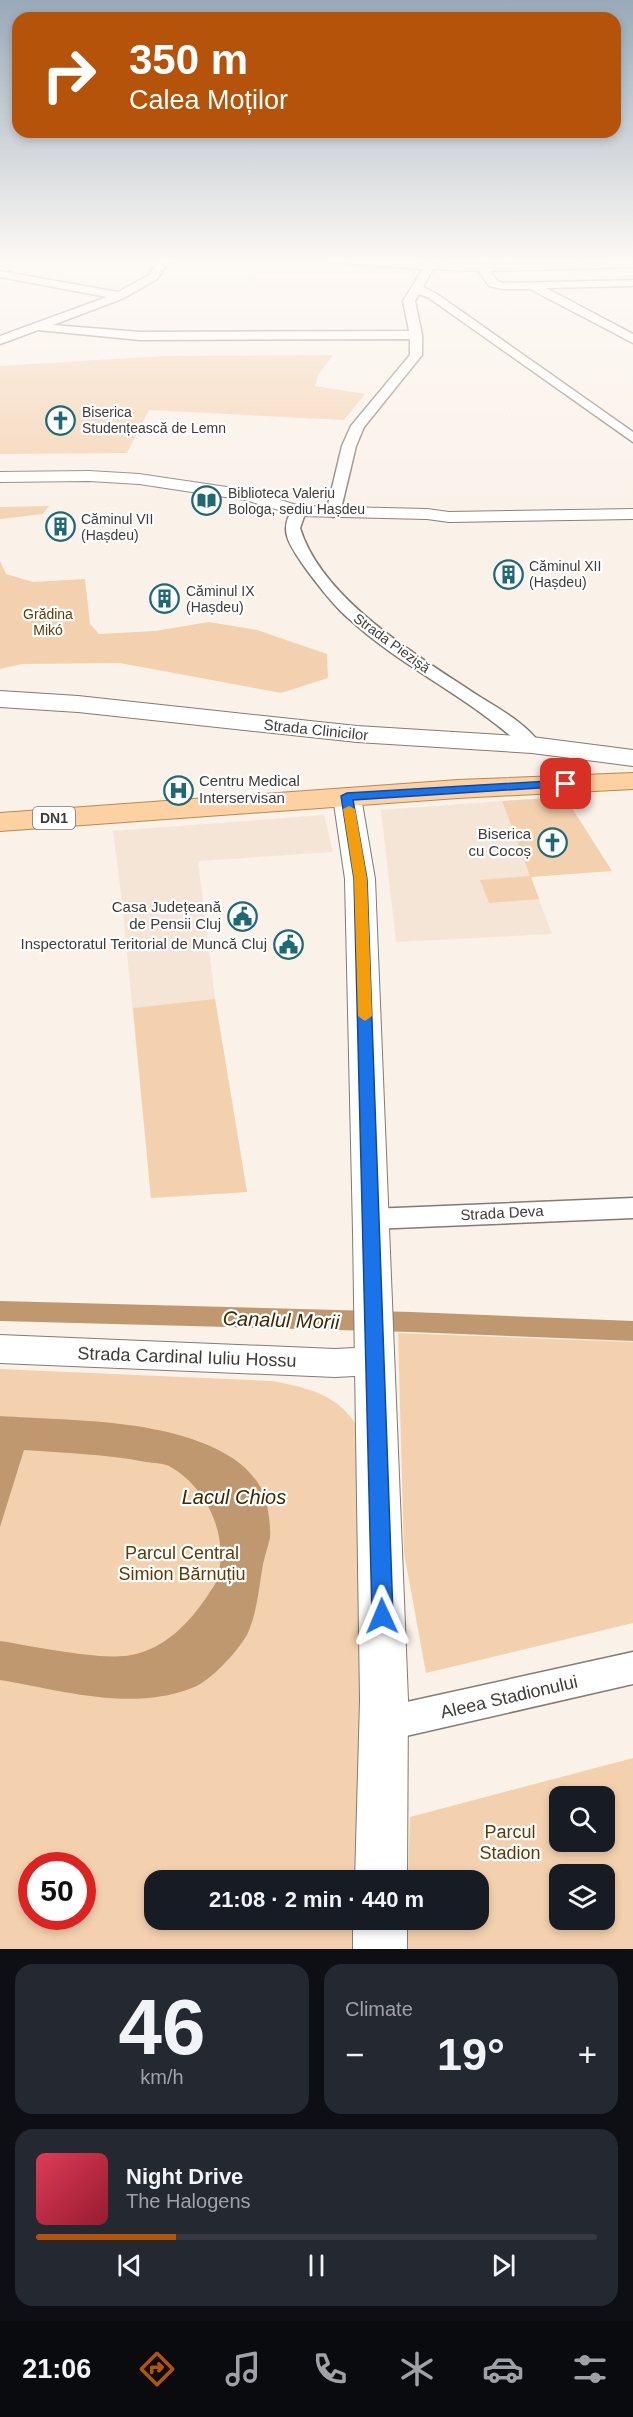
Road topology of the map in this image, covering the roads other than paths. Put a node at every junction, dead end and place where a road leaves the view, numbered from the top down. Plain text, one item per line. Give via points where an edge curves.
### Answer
1 (417, 350) edge
2 (509, 350) edge
3 (633, 438) edge
4 (0, 477) edge
5 (633, 508) edge
6 (299, 512) junction
7 (333, 513) junction
8 (428, 514) junction
9 (633, 514) edge
10 (0, 699) edge
11 (532, 745) junction
12 (633, 758) edge
13 (633, 781) edge
14 (347, 796) junction
15 (0, 822) edge
16 (633, 1208) edge
17 (371, 1219) junction
18 (374, 1333) junction
19 (0, 1350) edge
20 (633, 1668) edge
21 (384, 1724) junction
22 (381, 1870) edge
23 (380, 1930) edge
24 (380, 1949) edge

1 - 7 street via 414,359 358,426 349,446
2 - 3 street
4 - 6 street via 88,476 165,481 247,495
5 - 8 street via 447,510
6 - 7 street
6 - 11 street, Strada Piezișă via 292,530 301,548 353,615
7 - 8 street
8 - 9 street
10 - 11 main road, Strada Clinicilor via 357,734
11 - 12 main road, Strada Clinicilor
13 - 14 main road, DN1
14 - 15 main road, DN1
14 - 17 main road via 360,879
16 - 17 street, Strada Deva
17 - 18 main road
18 - 19 street, Strada Cardinal Iuliu Hossu via 335,1363
18 - 21 main road
20 - 21 street, Aleea Stadionului
21 - 22 main road
23 - 24 main road

